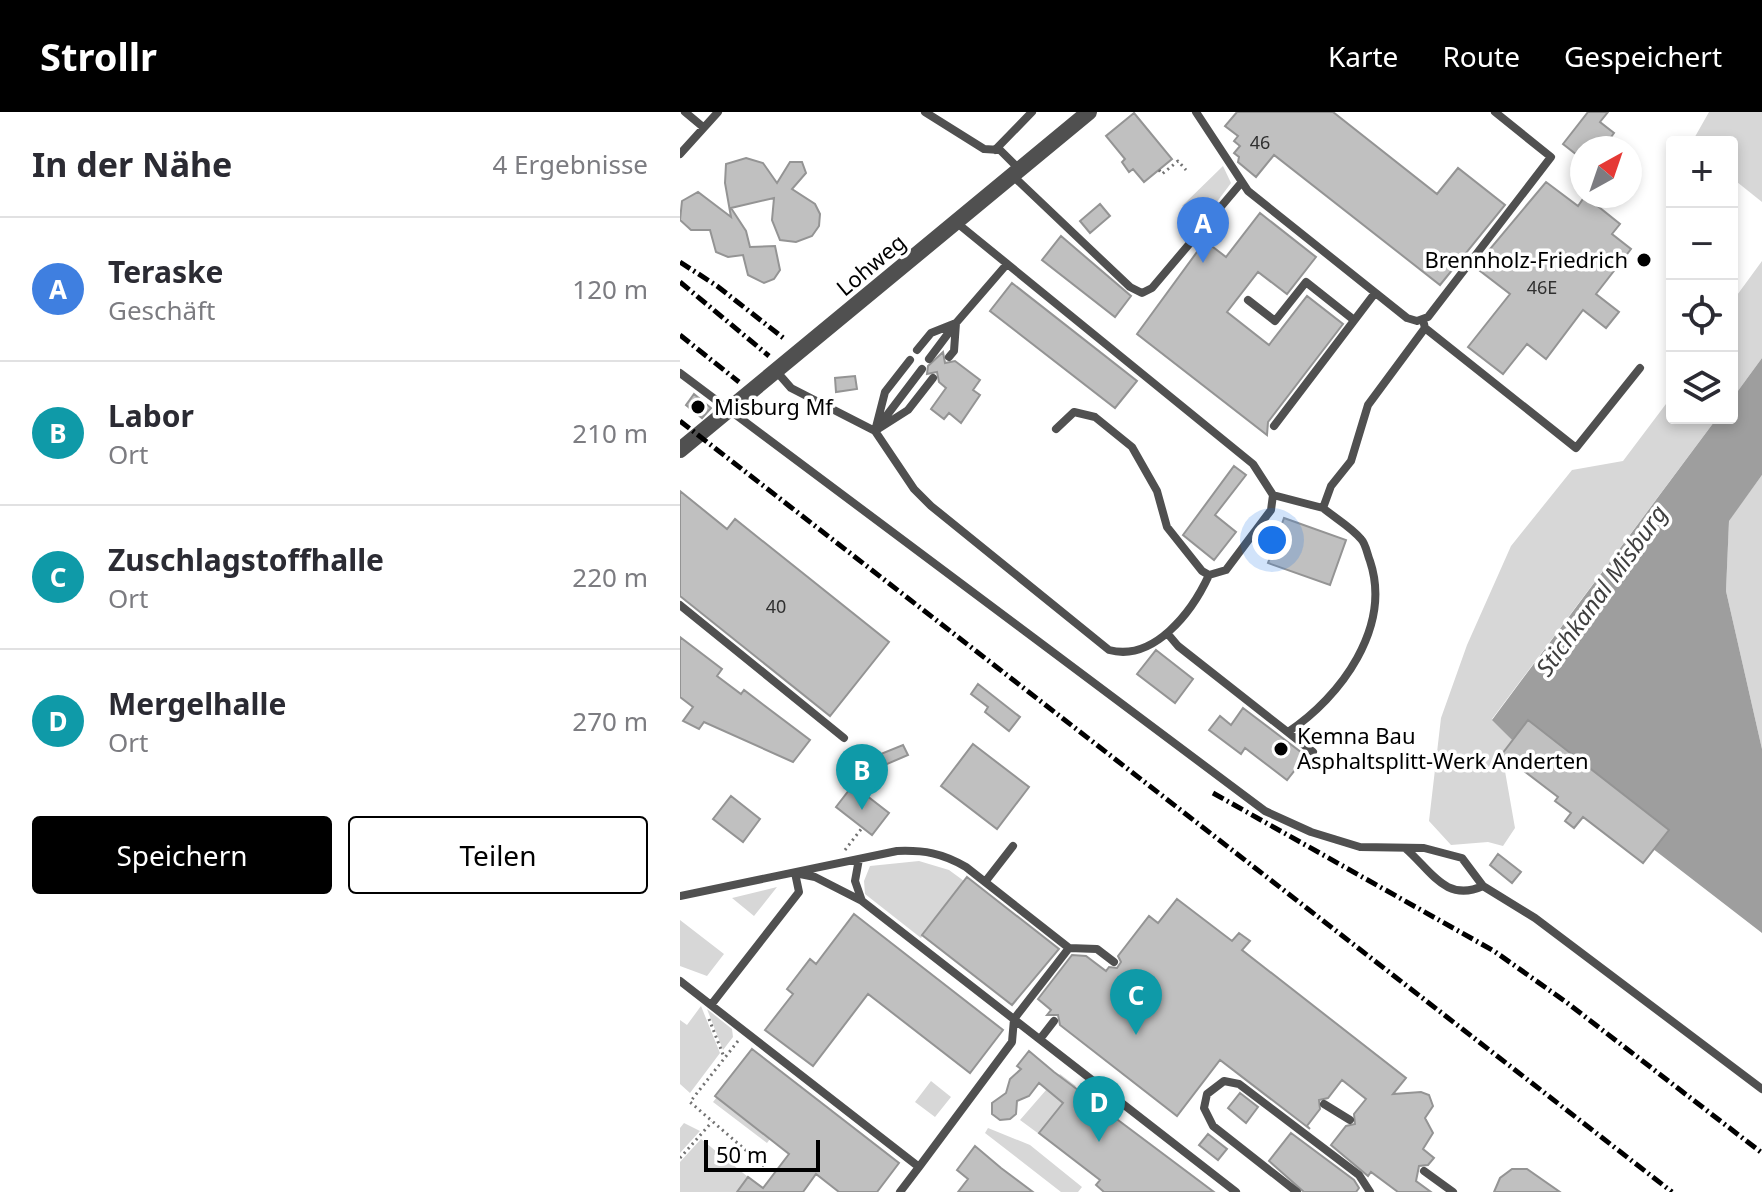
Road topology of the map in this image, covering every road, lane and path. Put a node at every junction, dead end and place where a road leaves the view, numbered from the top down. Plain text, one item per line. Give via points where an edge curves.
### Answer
1 (685, 112) edge
2 (718, 112) edge
3 (925, 112) edge
4 (1032, 112) edge
5 (1089, 112) edge
6 (1495, 112) edge
7 (1200, 113) edge
8 (703, 127) junction
9 (995, 150) junction
10 (680, 154) edge
11 (1159, 170) dead end
12 (1186, 170) dead end
13 (1016, 173) junction
14 (1241, 183) junction
15 (957, 223) junction
16 (1007, 264) junction
17 (1377, 295) junction
18 (1248, 300) dead end
19 (1354, 320) junction
20 (956, 323) junction
21 (1424, 324) junction
22 (917, 350) dead end
23 (949, 357) dead end
24 (929, 359) dead end
25 (910, 360) dead end
26 (1640, 368) dead end
27 (922, 369) dead end
28 (777, 372) junction
29 (680, 373) edge
30 (933, 378) dead end
31 (733, 409) junction
32 (1274, 426) dead end
33 (1056, 429) dead end
34 (875, 431) junction
35 (680, 450) edge
36 (1273, 495) junction
37 (1323, 508) junction
38 (1209, 575) junction
39 (680, 605) edge
40 (1167, 633) junction
41 (1288, 732) junction
42 (844, 738) dead end
43 (1313, 752) dead end
44 (862, 828) dead end
45 (1013, 846) dead end
46 (1404, 848) junction
47 (859, 859) junction
48 (846, 861) junction
49 (795, 873) junction
50 (985, 882) junction
51 (1483, 886) junction
52 (680, 896) edge
53 (862, 901) junction
54 (1069, 948) junction
55 (1114, 962) dead end
56 (680, 981) edge
57 (700, 997) junction
58 (711, 1005) junction
59 (1014, 1019) junction
60 (1054, 1021) dead end
61 (745, 1032) junction
62 (1040, 1039) junction
63 (724, 1059) junction
64 (1201, 1084) dead end
65 (1762, 1089) edge
66 (1210, 1091) junction
67 (1324, 1104) dead end
68 (1350, 1120) dead end
69 (713, 1122) junction
70 (680, 1158) edge
71 (764, 1166) dead end
72 (919, 1167) junction
73 (1424, 1171) dead end
74 (900, 1192) edge
75 (1236, 1192) edge
76 (1297, 1192) edge
77 (1370, 1192) edge
78 (1453, 1192) edge

1 - 8 lane
2 - 8 lane
3 - 9 lane via 984,149
4 - 9 lane
5 - 13 street, Lohweg
6 - 21 lane via 1551,157
7 - 14 lane
8 - 10 lane
9 - 13 lane
11 - 12 path via 1162,174 1178,161
13 - 14 lane via 1142,293 1152,288
13 - 15 street, Lohweg
14 - 17 lane
15 - 16 lane
15 - 28 street, Lohweg
16 - 20 lane
16 - 36 lane via 1253,464
17 - 19 lane
17 - 21 lane
18 - 19 lane via 1275,321 1306,282
19 - 32 lane
20 - 22 lane via 931,333
20 - 23 lane
20 - 24 lane
21 - 26 lane via 1576,448
21 - 37 lane via 1368,405 1351,461 1331,486
25 - 34 lane via 885,392
27 - 34 lane
28 - 31 street, Lohweg
28 - 34 lane via 791,388
29 - 31 lane
30 - 34 lane via 908,410
31 - 35 street, Lohweg
31 - 46 lane via 1265,811 1360,847
33 - 38 lane via 1074,412 1084,412 1132,447 1157,491 1167,527
34 - 40 lane via 931,506 1109,650 1140,651
36 - 37 lane
36 - 38 lane via 1271,510 1226,570
37 - 41 lane via 1363,540 1374,574 1374,613 1362,651 1340,683 1319,709
38 - 40 lane
39 - 42 lane
40 - 41 lane
41 - 43 lane
44 - 48 path via 844,851
45 - 50 lane
46 - 51 lane via 1462,858
46 - 51 lane via 1454,892
47 - 48 lane
47 - 50 lane via 923,850 947,856
47 - 53 lane via 855,881
48 - 49 lane
49 - 52 lane
49 - 53 lane via 815,877
49 - 58 lane via 799,892
50 - 54 lane
51 - 65 lane via 1535,918
53 - 59 lane
54 - 55 lane via 1097,949
54 - 59 lane
56 - 57 lane
57 - 58 lane
57 - 63 path
58 - 61 lane
59 - 62 lane
59 - 72 lane via 1012,1042
60 - 62 lane
61 - 63 path
61 - 72 lane
62 - 75 lane
63 - 69 path via 690,1102
64 - 66 lane
66 - 76 lane via 1204,1108 1213,1126
66 - 77 lane via 1224,1081 1239,1084 1359,1175
67 - 68 lane
69 - 70 path
69 - 71 path
72 - 74 lane
73 - 78 lane

